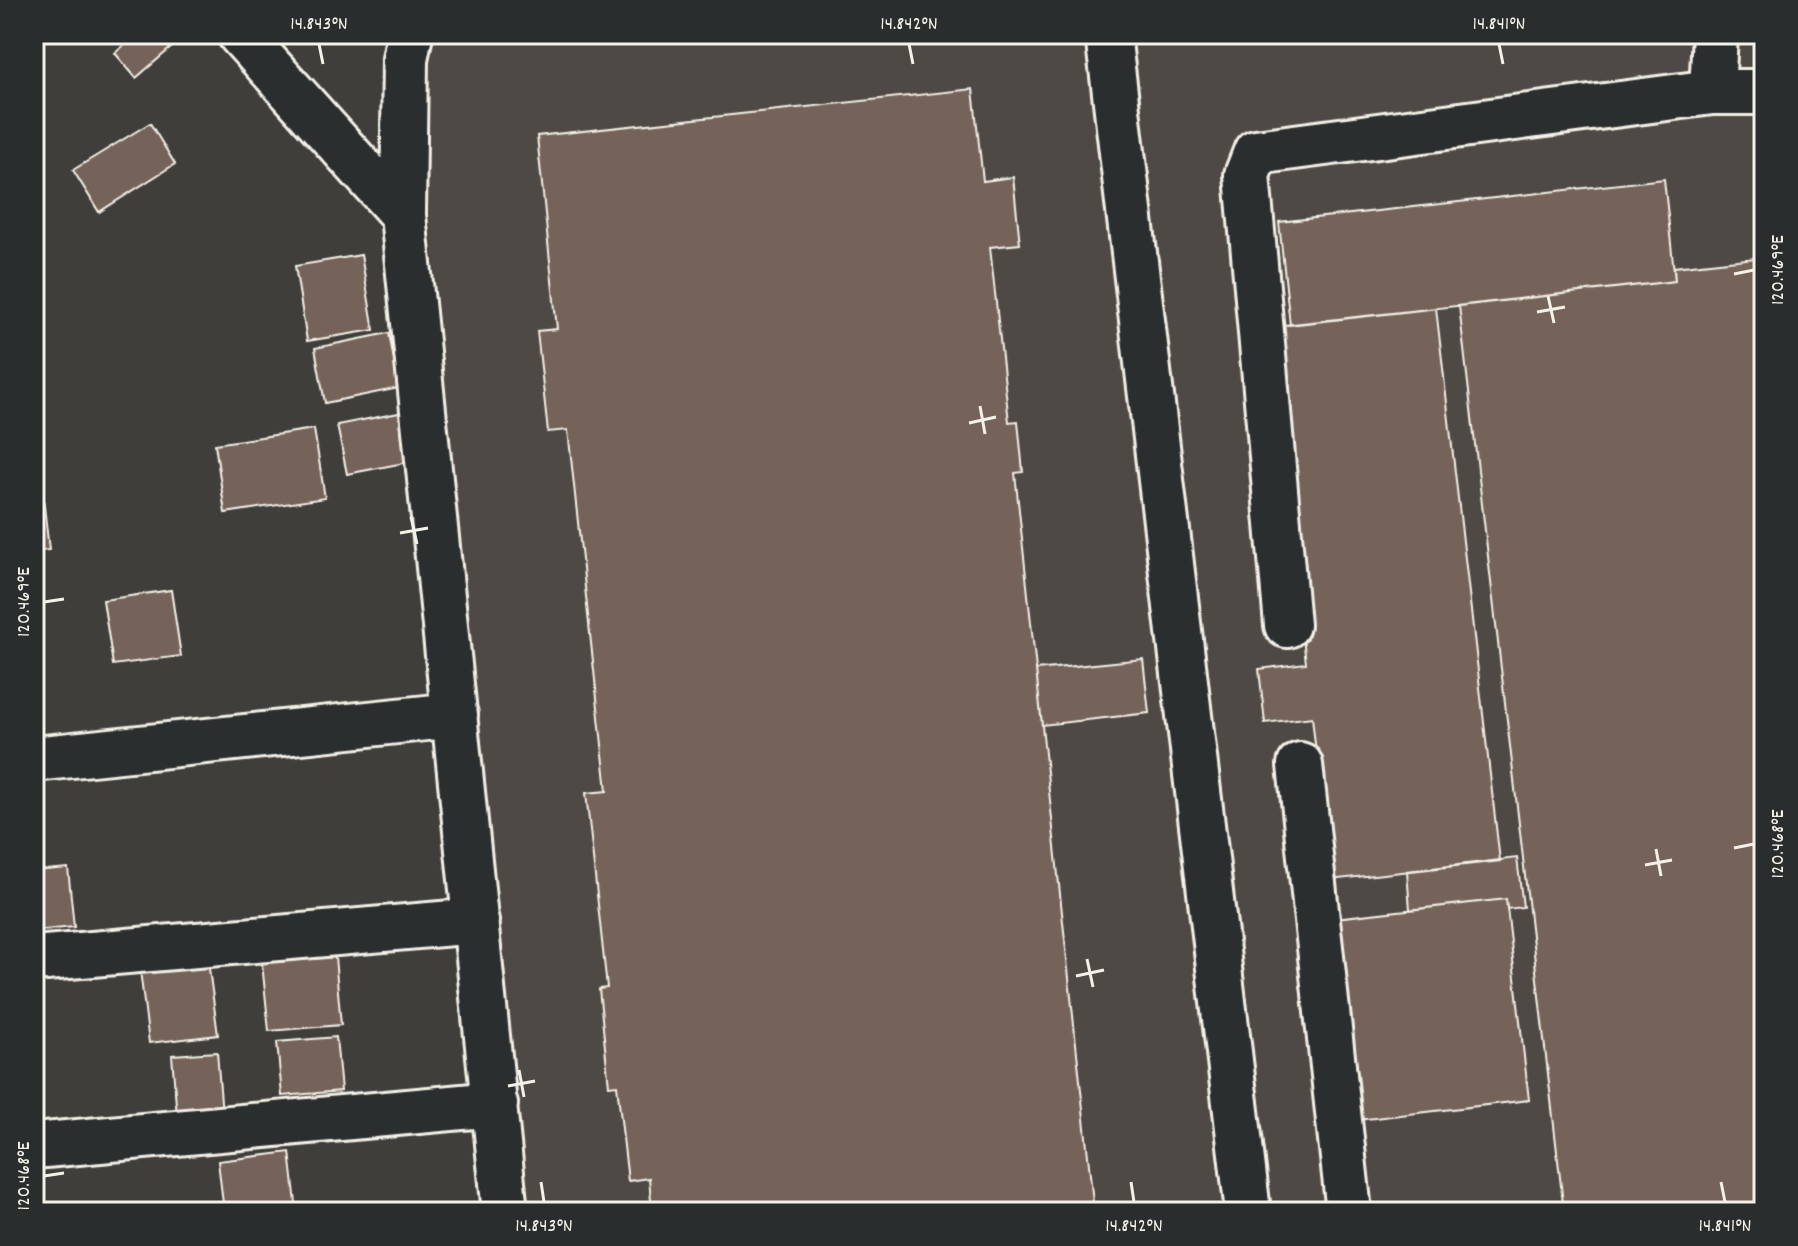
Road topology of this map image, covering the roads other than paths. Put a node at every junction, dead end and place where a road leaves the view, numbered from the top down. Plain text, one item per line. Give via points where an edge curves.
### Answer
1 (240, 34) edge
2 (410, 34) edge
3 (1108, 34) edge
4 (1715, 34) edge
5 (1712, 92) junction
6 (1764, 92) edge
7 (403, 215) junction
8 (1287, 625) dead end
9 (455, 715) junction
10 (34, 759) edge
11 (1300, 765) dead end
12 (476, 921) junction
13 (34, 959) edge
14 (495, 1104) junction
15 (34, 1146) edge
16 (505, 1212) edge
17 (1248, 1212) edge
18 (1349, 1212) edge

1 - 7 street
2 - 7 street via 405,59
3 - 17 street
4 - 5 street
5 - 6 street
5 - 8 street via 1256,152 1247,175
7 - 9 street
9 - 10 street
9 - 12 street
11 - 18 street
12 - 13 street
12 - 14 street
14 - 15 street
14 - 16 street

